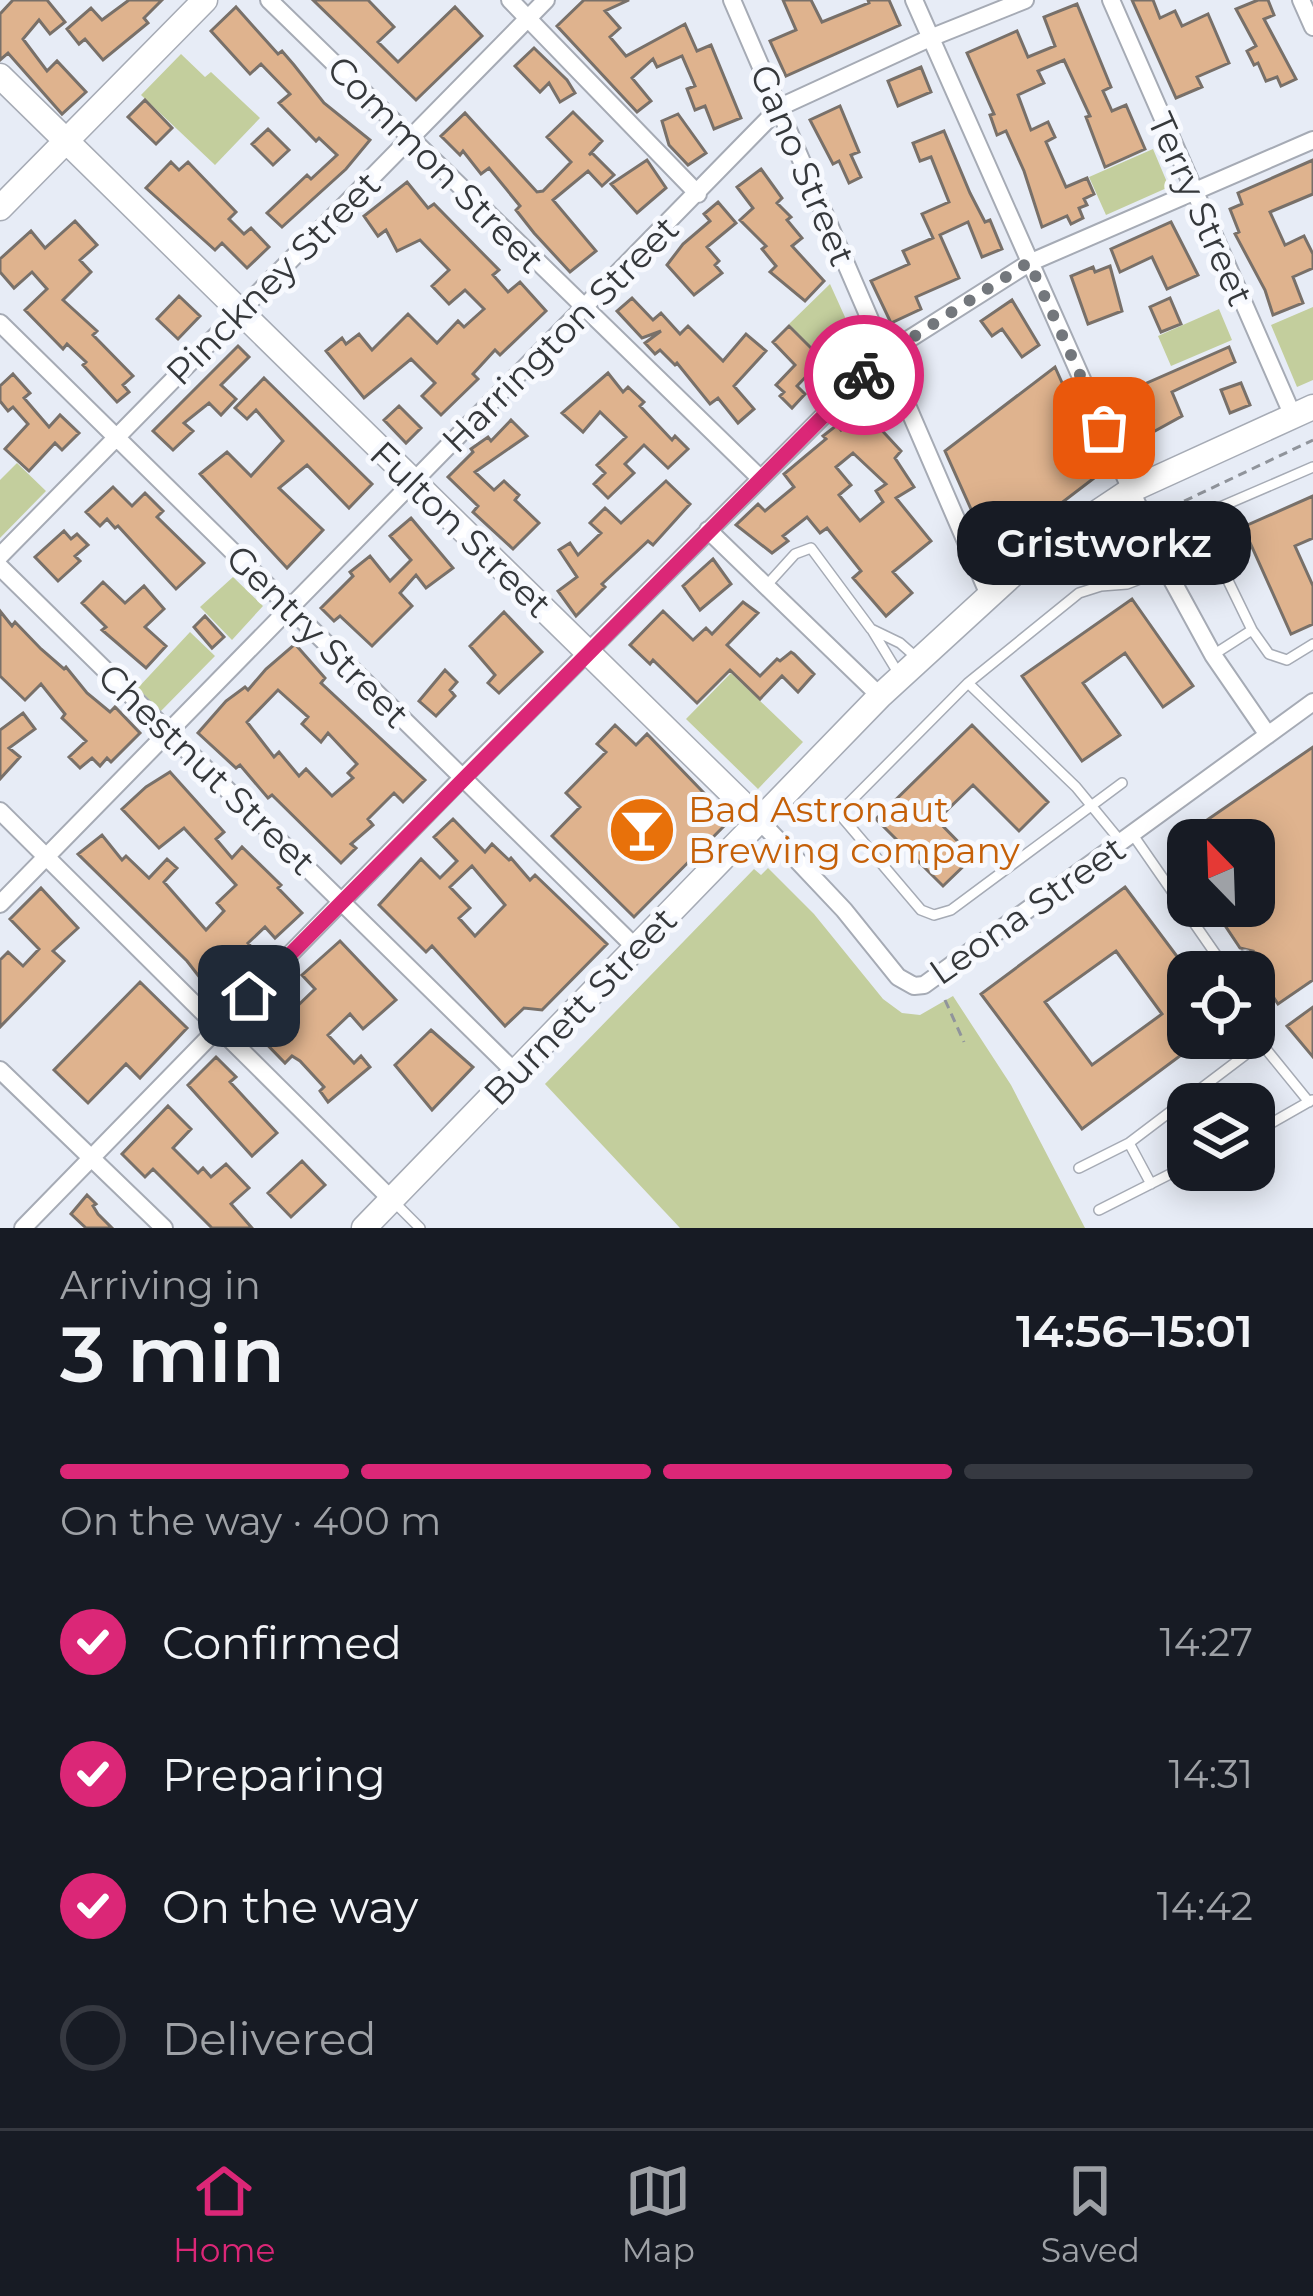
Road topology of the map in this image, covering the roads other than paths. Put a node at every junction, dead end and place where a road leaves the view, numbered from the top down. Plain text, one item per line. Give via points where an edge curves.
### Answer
1 (205, 0) edge
2 (269, 0) edge
3 (510, 0) edge
4 (546, 0) edge
5 (732, 0) edge
6 (914, 0) edge
7 (1025, 0) edge
8 (1111, 0) edge
9 (1301, 0) edge
10 (528, 18) junction
11 (1313, 28) edge
12 (930, 38) junction
13 (0, 76) edge
14 (780, 107) junction
15 (410, 139) junction
16 (1313, 140) edge
17 (66, 141) junction
18 (1192, 192) junction
19 (698, 194) junction
20 (0, 208) edge
21 (1029, 262) junction
22 (584, 310) junction
23 (240, 312) junction
24 (0, 323) edge
25 (884, 356) junction
26 (1303, 412) edge
27 (117, 437) junction
28 (1313, 467) edge
29 (759, 477) junction
30 (413, 483) junction
31 (1131, 490) junction
32 (709, 530) junction
33 (0, 556) edge
34 (0, 567) edge
35 (1166, 569) junction
36 (766, 586) junction
37 (989, 595) junction
38 (291, 608) junction
39 (871, 629) junction
40 (1252, 630) junction
41 (1313, 644) edge
42 (586, 652) junction
43 (1300, 652) junction
44 (1313, 653) edge
45 (1213, 656) junction
46 (909, 668) junction
47 (968, 683) junction
48 (880, 696) junction
49 (1310, 711) edge
50 (169, 732) junction
51 (1268, 735) junction
52 (461, 779) junction
53 (1123, 783) dead end
54 (1092, 806) junction
55 (0, 811) edge
56 (760, 821) junction
57 (1127, 839) junction
58 (46, 856) junction
59 (342, 902) junction
60 (0, 904) edge
61 (637, 949) junction
62 (1212, 951) edge
63 (914, 986) joint
64 (218, 1028) junction
65 (1240, 1059) edge
66 (1275, 1059) edge
67 (0, 1070) edge
68 (515, 1072) junction
69 (1311, 1101) edge
70 (1275, 1121) edge
71 (1129, 1143) junction
72 (92, 1156) junction
73 (1079, 1168) dead end
74 (1167, 1176) edge
75 (1151, 1184) junction
76 (391, 1199) junction
77 (1099, 1210) dead end
78 (23, 1228) edge
79 (164, 1228) edge
80 (364, 1228) edge
81 (420, 1228) edge

1 - 17 street
2 - 15 street, Common Street
3 - 10 street
4 - 10 street, Pinckney Street
5 - 14 street, Gano Street
6 - 12 street
7 - 12 street, Harrington Street
8 - 18 street, Terry Street
9 - 11 street
10 - 15 street, Pinckney Street
10 - 19 street
12 - 14 street, Harrington Street
12 - 21 street
13 - 17 street, Fulton Street
14 - 19 street, Harrington Street
14 - 25 street, Gano Street
15 - 22 street, Common Street
15 - 23 street, Pinckney Street
16 - 18 street
17 - 20 street
17 - 23 street, Fulton Street
18 - 21 street
18 - 26 street, Terry Street
19 - 22 street, Harrington Street
21 - 25 street
21 - 31 street
22 - 29 street, Common Street
22 - 30 street, Harrington Street
23 - 27 street, Pinckney Street
23 - 30 street, Fulton Street
24 - 27 street, Gentry Street
25 - 29 street
25 - 37 street, Gano Street
26 - 31 street, Burnett Street
27 - 33 street, Pinckney Street
27 - 38 street, Gentry Street
28 - 40 lane via 1197,517
29 - 32 street
30 - 38 street, Harrington Street
30 - 42 street, Fulton Street
31 - 35 street
31 - 37 street, Burnett Street
32 - 36 street
32 - 42 street
34 - 50 street, Chestnut Street
35 - 45 street
35 - 47 lane via 1079,593
36 - 39 lane via 811,548
36 - 48 street
37 - 46 street, Burnett Street
38 - 50 street, Harrington Street
38 - 52 street, Gentry Street
39 - 46 lane
39 - 46 lane via 900,643
40 - 43 lane via 1269,654 1287,660
40 - 45 lane
41 - 43 lane
42 - 52 street
42 - 56 street, Fulton Street
43 - 44 lane
45 - 51 street
46 - 48 street, Burnett Street
47 - 54 lane
47 - 54 lane via 842,817 921,910 950,910
48 - 56 street, Burnett Street
49 - 51 street, Leona Street
50 - 58 street, Harrington Street
50 - 59 street, Chestnut Street
51 - 57 street, Leona Street
52 - 59 street
52 - 61 street, Gentry Street
53 - 54 lane
54 - 57 lane
55 - 58 street
56 - 61 street, Burnett Street
56 - 63 street, Fulton Street
57 - 62 lane
57 - 63 street, Leona Street via 934,981
58 - 60 street, Harrington Street
58 - 64 street
59 - 64 street
59 - 68 street, Chestnut Street
61 - 68 street, Burnett Street
64 - 72 street
64 - 76 street
65 - 71 lane
66 - 69 lane
67 - 72 street
68 - 76 street, Burnett Street
69 - 70 lane
71 - 73 lane
71 - 75 lane
72 - 78 street
72 - 79 street
74 - 75 lane
75 - 77 lane
76 - 80 street, Burnett Street
76 - 81 lane

